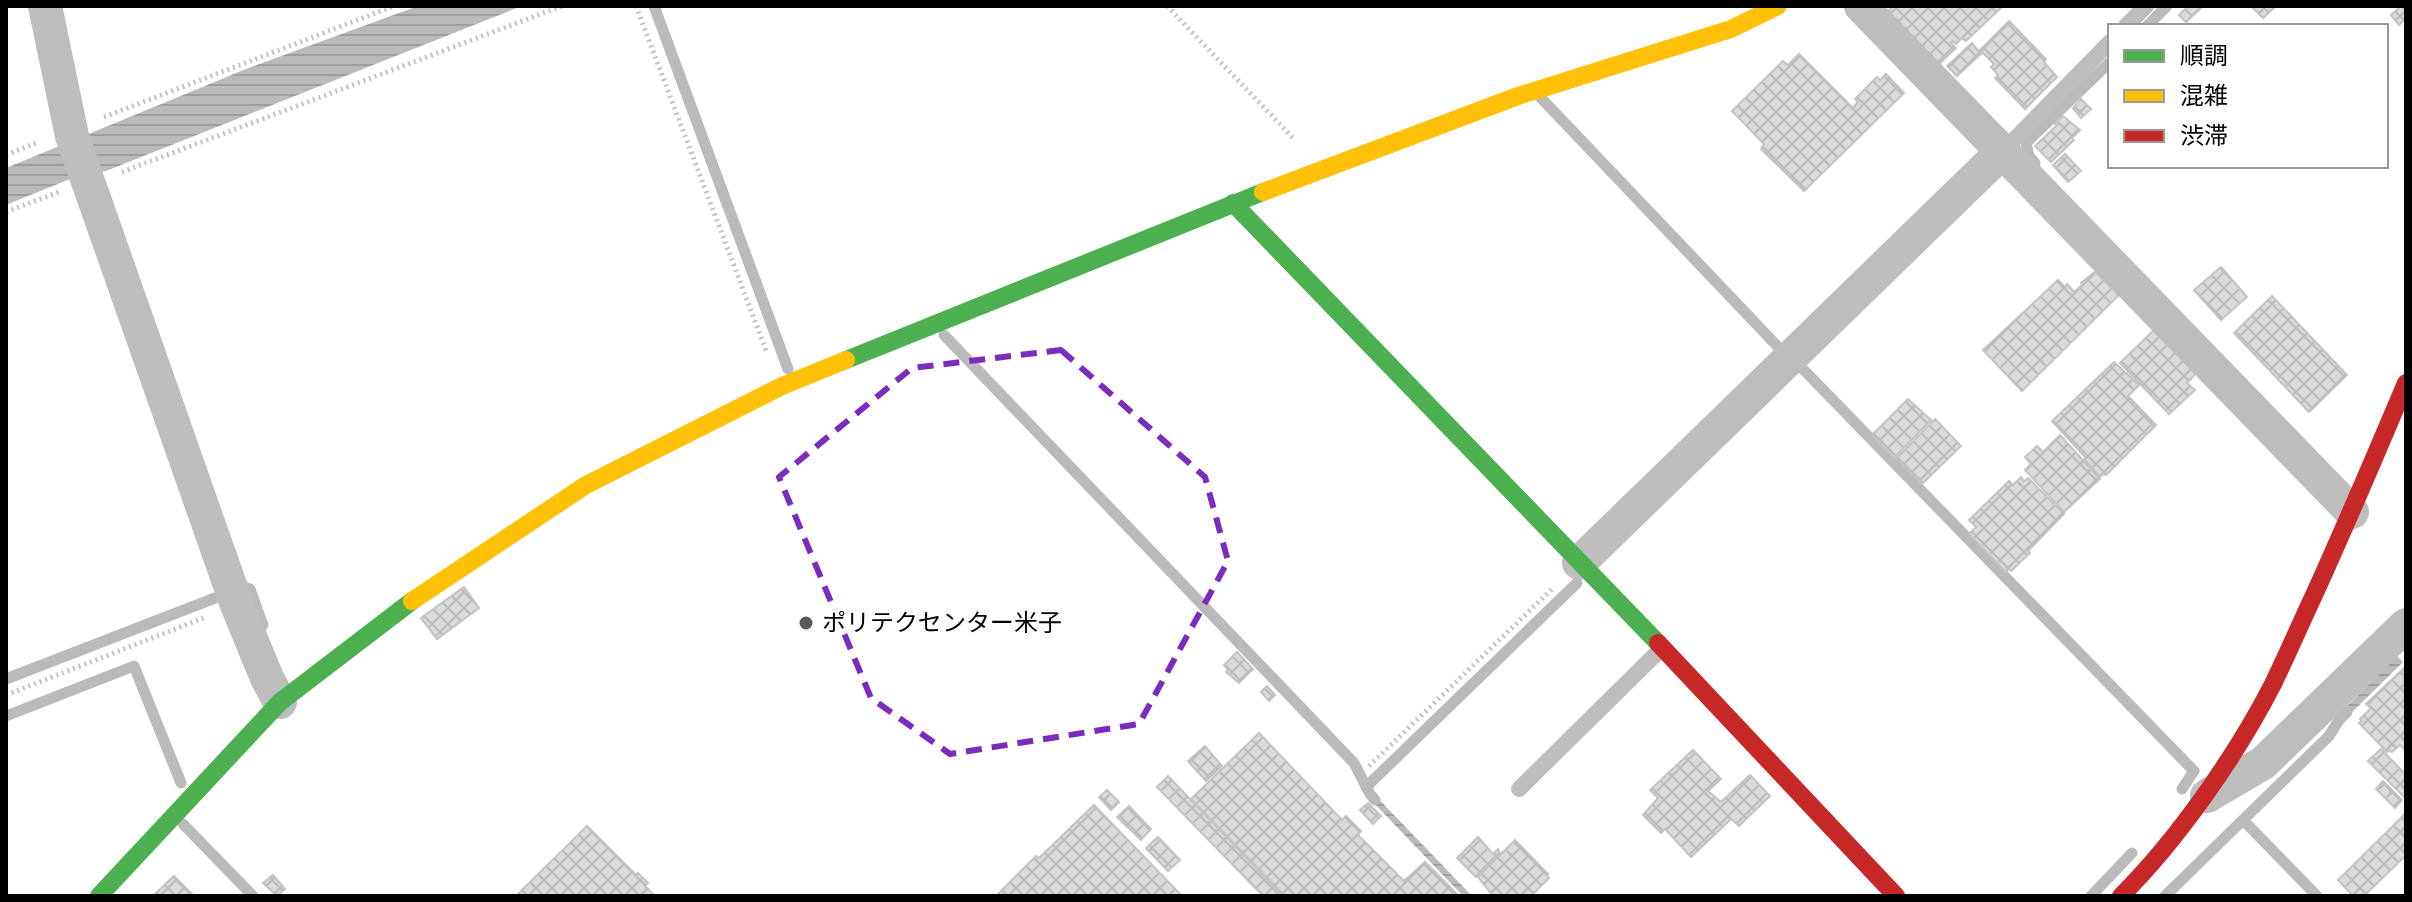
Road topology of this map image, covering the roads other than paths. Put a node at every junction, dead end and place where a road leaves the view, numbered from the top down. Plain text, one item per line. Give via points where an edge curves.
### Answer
1 (45, 6) edge
2 (1778, 6) edge
3 (1861, 6) edge
4 (2146, 6) edge
5 (2128, 24) edge
6 (2108, 44) edge
7 (2003, 151) junction
8 (1233, 203) junction
9 (2406, 383) edge
10 (2352, 512) junction
11 (1579, 563) junction
12 (2406, 625) edge
13 (1663, 648) junction
14 (274, 691) junction
15 (1519, 789) dead end
16 (2201, 800) junction
17 (99, 896) edge
18 (1896, 896) edge
19 (2121, 896) edge

1 - 14 street via 71,133 237,605
2 - 8 street via 1731,29 1518,96
3 - 7 street
4 - 5 lane
6 - 7 lane
7 - 10 street
7 - 11 street
8 - 11 street
8 - 14 street via 782,386 586,485
9 - 10 street
10 - 16 street via 2272,685
11 - 13 street
12 - 16 street via 2263,763
13 - 15 lane
13 - 18 street
14 - 17 street
16 - 19 street

